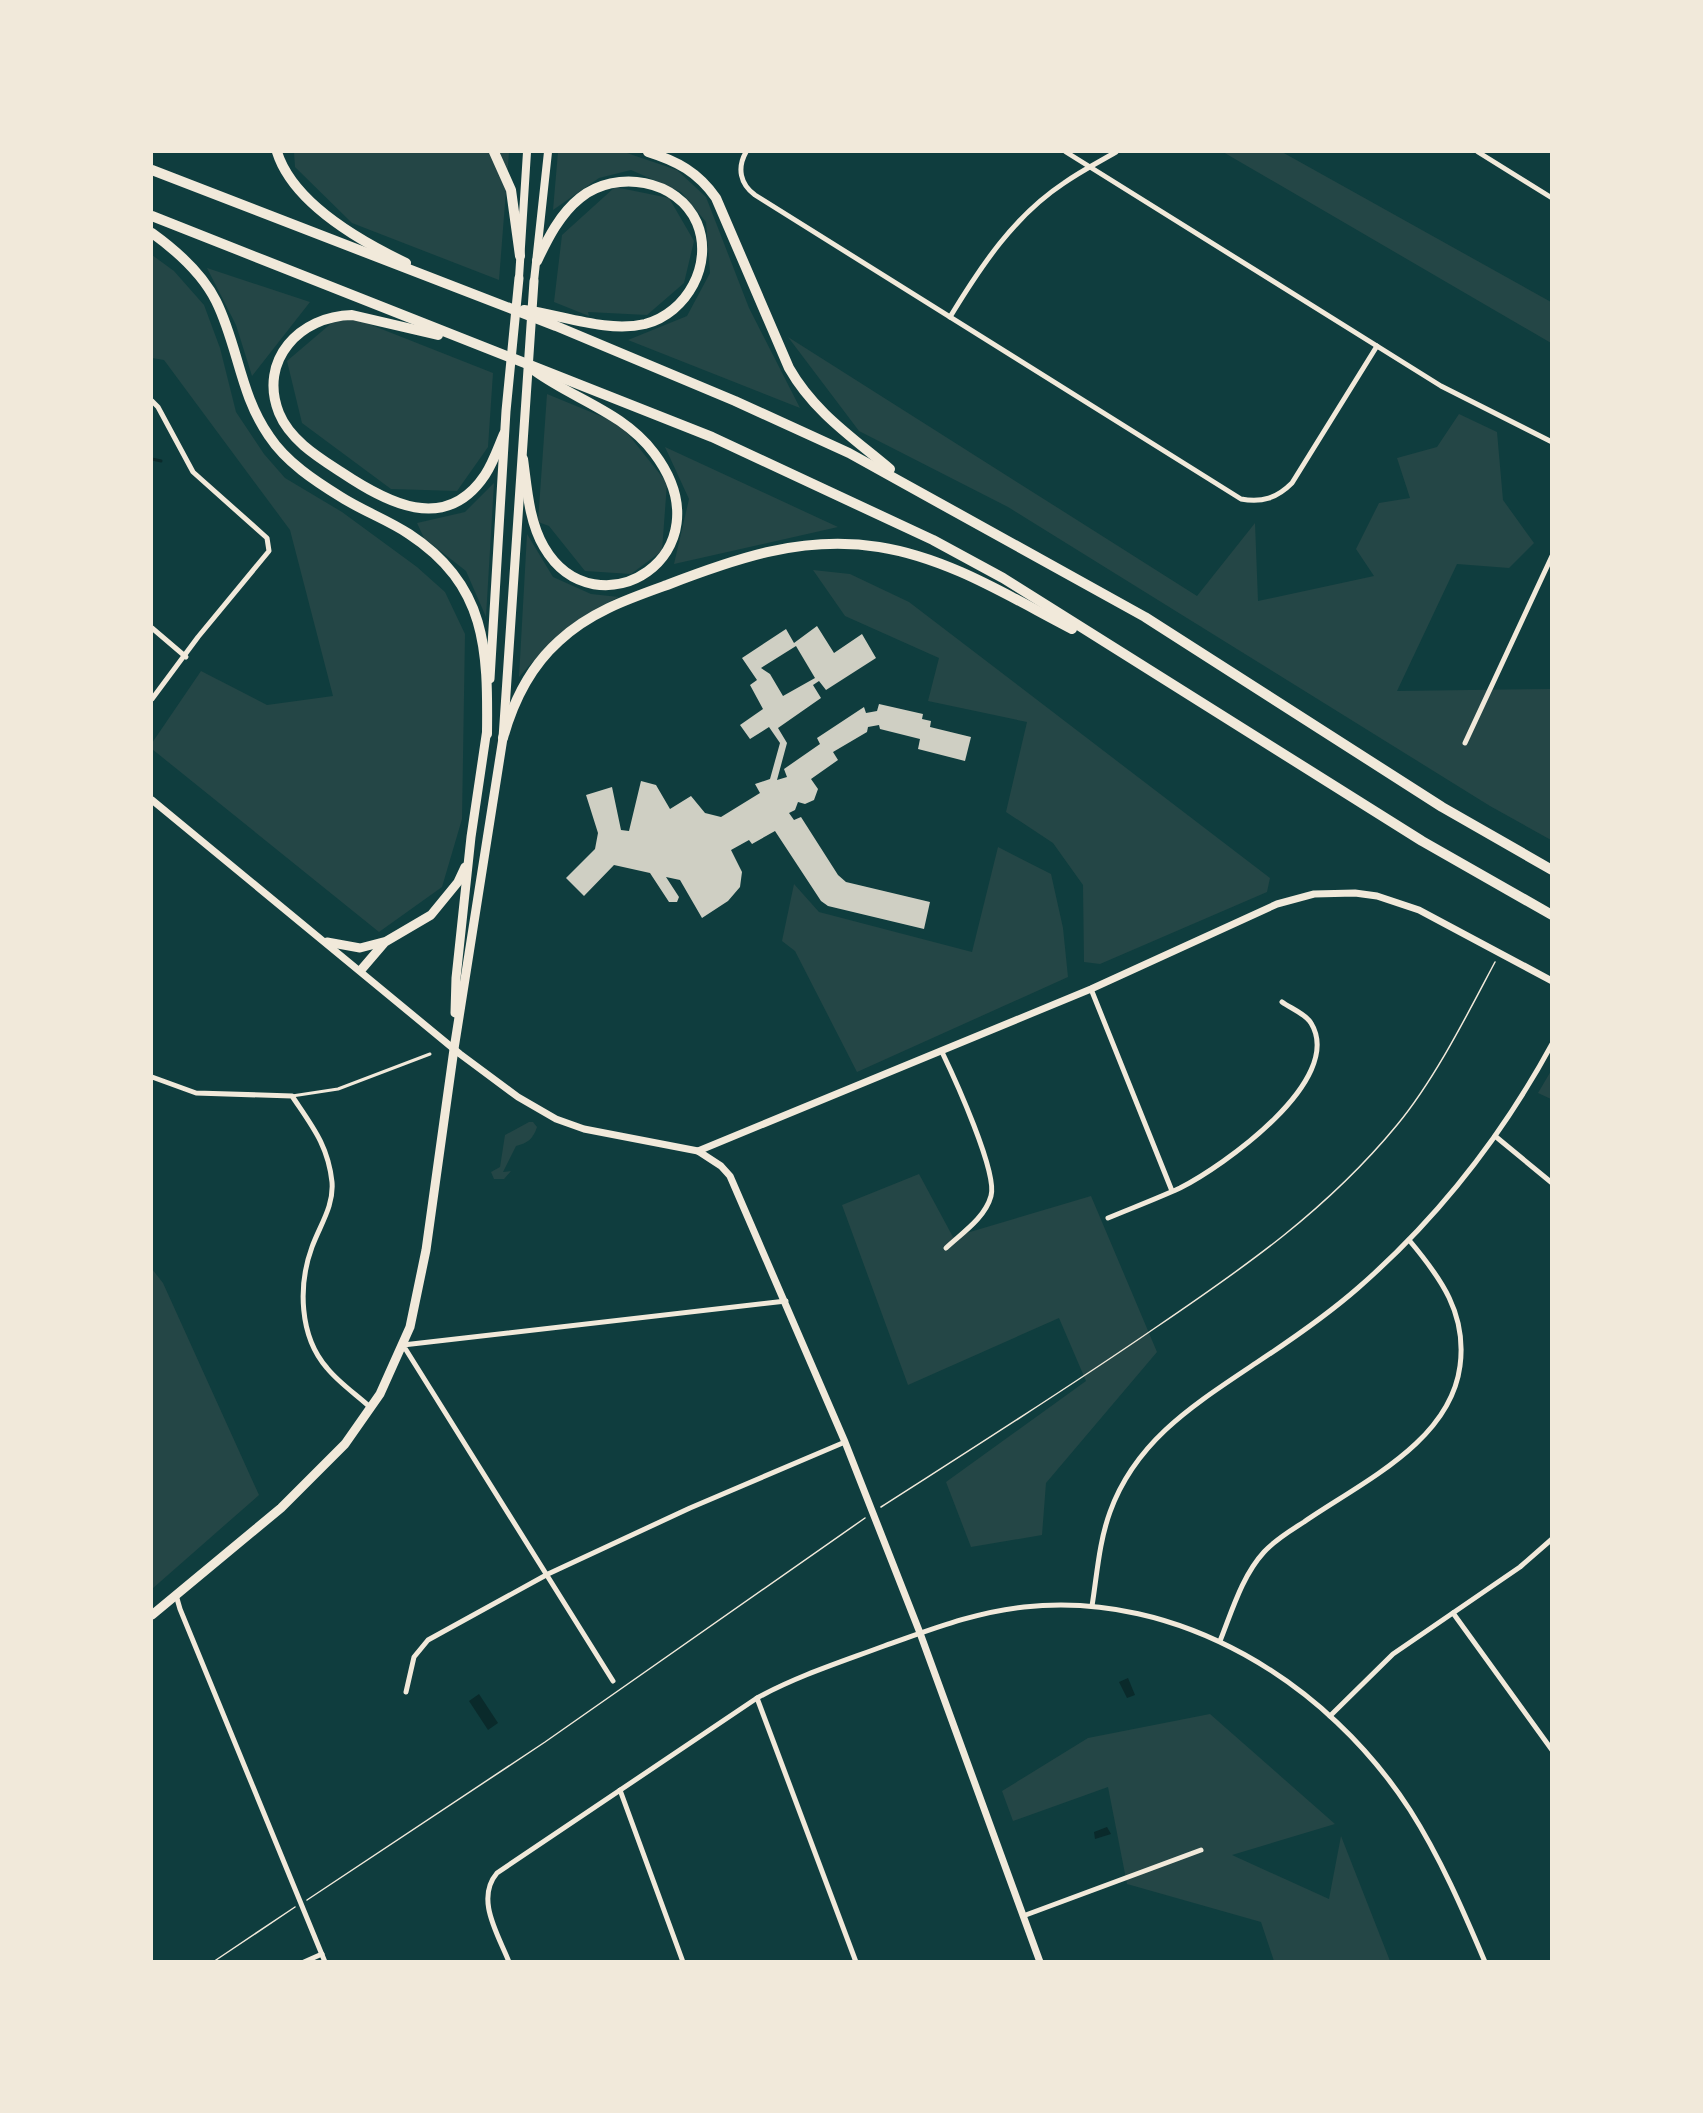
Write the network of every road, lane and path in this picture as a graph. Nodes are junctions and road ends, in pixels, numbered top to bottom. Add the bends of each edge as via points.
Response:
1 (277, 152) edge
2 (494, 152) edge
3 (527, 152) edge
4 (548, 152) edge
5 (648, 152) edge
6 (746, 152) edge
7 (1066, 152) edge
8 (1116, 152) edge
9 (1478, 152) edge
10 (1090, 167) junction
11 (152, 170) edge
12 (1551, 198) edge
13 (152, 216) edge
14 (152, 233) edge
15 (520, 256) junction
16 (537, 261) junction
17 (519, 278) joint
18 (534, 281) joint
19 (463, 291) junction
20 (501, 306) junction
21 (950, 317) junction
22 (478, 344) junction
23 (1377, 346) junction
24 (522, 362) junction
25 (152, 401) edge
26 (504, 434) junction
27 (1551, 442) edge
28 (523, 459) junction
29 (909, 484) junction
30 (1551, 556) edge
31 (152, 628) edge
32 (186, 657) junction
33 (1131, 659) junction
34 (152, 699) edge
35 (487, 734) junction
36 (502, 738) junction
37 (1465, 743) dead end
38 (152, 800) edge
39 (469, 860) junction
40 (1551, 870) edge
41 (1551, 915) edge
42 (327, 942) junction
43 (385, 942) junction
44 (1500, 954) junction
45 (361, 970) junction
46 (1551, 981) edge
47 (1091, 989) junction
48 (1282, 1002) dead end
49 (1551, 1044) edge
50 (454, 1048) junction
51 (942, 1052) junction
52 (430, 1054) dead end
53 (152, 1077) edge
54 (292, 1096) junction
55 (1495, 1136) junction
56 (698, 1151) junction
57 (1551, 1183) edge
58 (1172, 1191) junction
59 (1108, 1218) dead end
60 (1409, 1240) junction
61 (946, 1248) dead end
62 (786, 1301) junction
63 (403, 1345) junction
64 (371, 1408) junction
65 (845, 1442) junction
66 (873, 1513) junction
67 (1551, 1539) edge
68 (548, 1574) junction
69 (176, 1594) junction
70 (1092, 1606) junction
71 (1453, 1612) junction
72 (152, 1615) edge
73 (920, 1633) junction
74 (1220, 1641) junction
75 (613, 1681) dead end
76 (406, 1692) dead end
77 (757, 1698) junction
78 (1330, 1716) junction
79 (1551, 1750) edge
80 (620, 1790) junction
81 (1201, 1850) dead end
82 (301, 1904) junction
83 (1023, 1916) junction
84 (322, 1954) junction
85 (213, 1962) edge
86 (304, 1962) edge
87 (325, 1962) edge
88 (509, 1962) edge
89 (683, 1962) edge
90 (856, 1962) edge
91 (1041, 1962) edge
92 (1485, 1962) edge

1 - 19 highway via 296,186 348,231
2 - 15 highway via 511,190
3 - 15 main road
4 - 16 main road
5 - 29 highway via 684,166 716,198 801,390 836,427
6 - 21 street via 740,174 755,195
7 - 10 street
8 - 10 street
9 - 12 street
10 - 21 street via 1063,183 1023,217 985,261
10 - 23 street
11 - 19 highway
13 - 22 highway
14 - 35 highway via 186,261 216,299 247,395 280,451 327,488 424,545 459,583 474,610 486,649
15 - 17 main road
16 - 18 main road
16 - 20 highway via 558,223 579,199 618,182 650,184 671,194 692,214 701,238 702,254 695,282 679,305 656,320 616,326
17 - 26 highway
18 - 28 highway
19 - 20 highway
20 - 29 highway via 735,401
21 - 23 street via 1230,495 1252,501 1275,497 1292,483
22 - 24 highway
22 - 26 highway via 361,316 325,318 301,330 284,350 275,375 275,401 285,425 306,447 358,483 390,501 416,509 442,506 466,495 484,476
23 - 27 street via 1450,390
24 - 28 highway via 552,384 627,425 654,453 677,495 678,522 669,548 652,568 627,582 600,584 573,577 556,564 538,537
24 - 33 highway via 712,437 933,540 1003,578
25 - 32 street via 193,472 267,538 269,551
26 - 35 highway
28 - 36 highway
29 - 40 highway via 1145,617 1442,807
30 - 37 street
31 - 32 street
32 - 34 street
33 - 36 highway via 928,559 853,544 794,546 726,562 615,604 576,626 530,676
33 - 41 highway via 1422,841
35 - 39 highway
36 - 50 highway
38 - 42 street
39 - 43 highway via 458,882 431,915
39 - 50 highway via 456,978
42 - 43 highway via 360,948
42 - 45 street
43 - 45 highway
44 - 46 street
44 - 47 street via 1398,901 1333,892 1277,904
44 - 66 path via 1456,1037 1398,1124 1325,1203 1218,1285
45 - 50 street
47 - 51 street
47 - 58 street
48 - 58 street via 1310,1021 1315,1031 1317,1053 1310,1075 1255,1136 1208,1172
49 - 55 street
50 - 56 street via 518,1097 556,1119 609,1136
50 - 63 highway via 426,1250
51 - 56 street
51 - 61 street via 962,1095 993,1185 988,1204
52 - 54 lane via 338,1089
53 - 54 street via 196,1093
54 - 64 street via 325,1146 332,1184 328,1211 312,1248 301,1297 312,1342 326,1368
55 - 57 street
55 - 60 street via 1460,1184
56 - 62 street via 721,1166 737,1188
58 - 59 street
60 - 70 street via 1324,1316 1190,1407 1156,1437 1126,1476 1109,1514
60 - 74 street via 1445,1286 1458,1320 1460,1365 1447,1407 1414,1447 1287,1532 1264,1552 1245,1580
62 - 63 street
62 - 65 street
63 - 64 highway
63 - 68 street
64 - 69 highway via 325,1467
65 - 66 street
65 - 68 street
66 - 73 street
66 - 82 path via 545,1742
67 - 71 street via 1520,1567
68 - 75 street
68 - 76 street via 428,1640 414,1657
69 - 72 highway
69 - 82 street
70 - 73 street via 994,1611
70 - 74 street via 1151,1616
71 - 78 street via 1394,1654
71 - 79 street
73 - 77 street via 801,1676
73 - 83 street
74 - 78 street via 1285,1680
77 - 80 street
77 - 90 street
78 - 92 street via 1370,1757 1410,1809
80 - 88 street via 491,1880 487,1905
80 - 89 street
81 - 83 street
82 - 84 street
82 - 85 path
83 - 91 street
84 - 86 street
84 - 87 street

